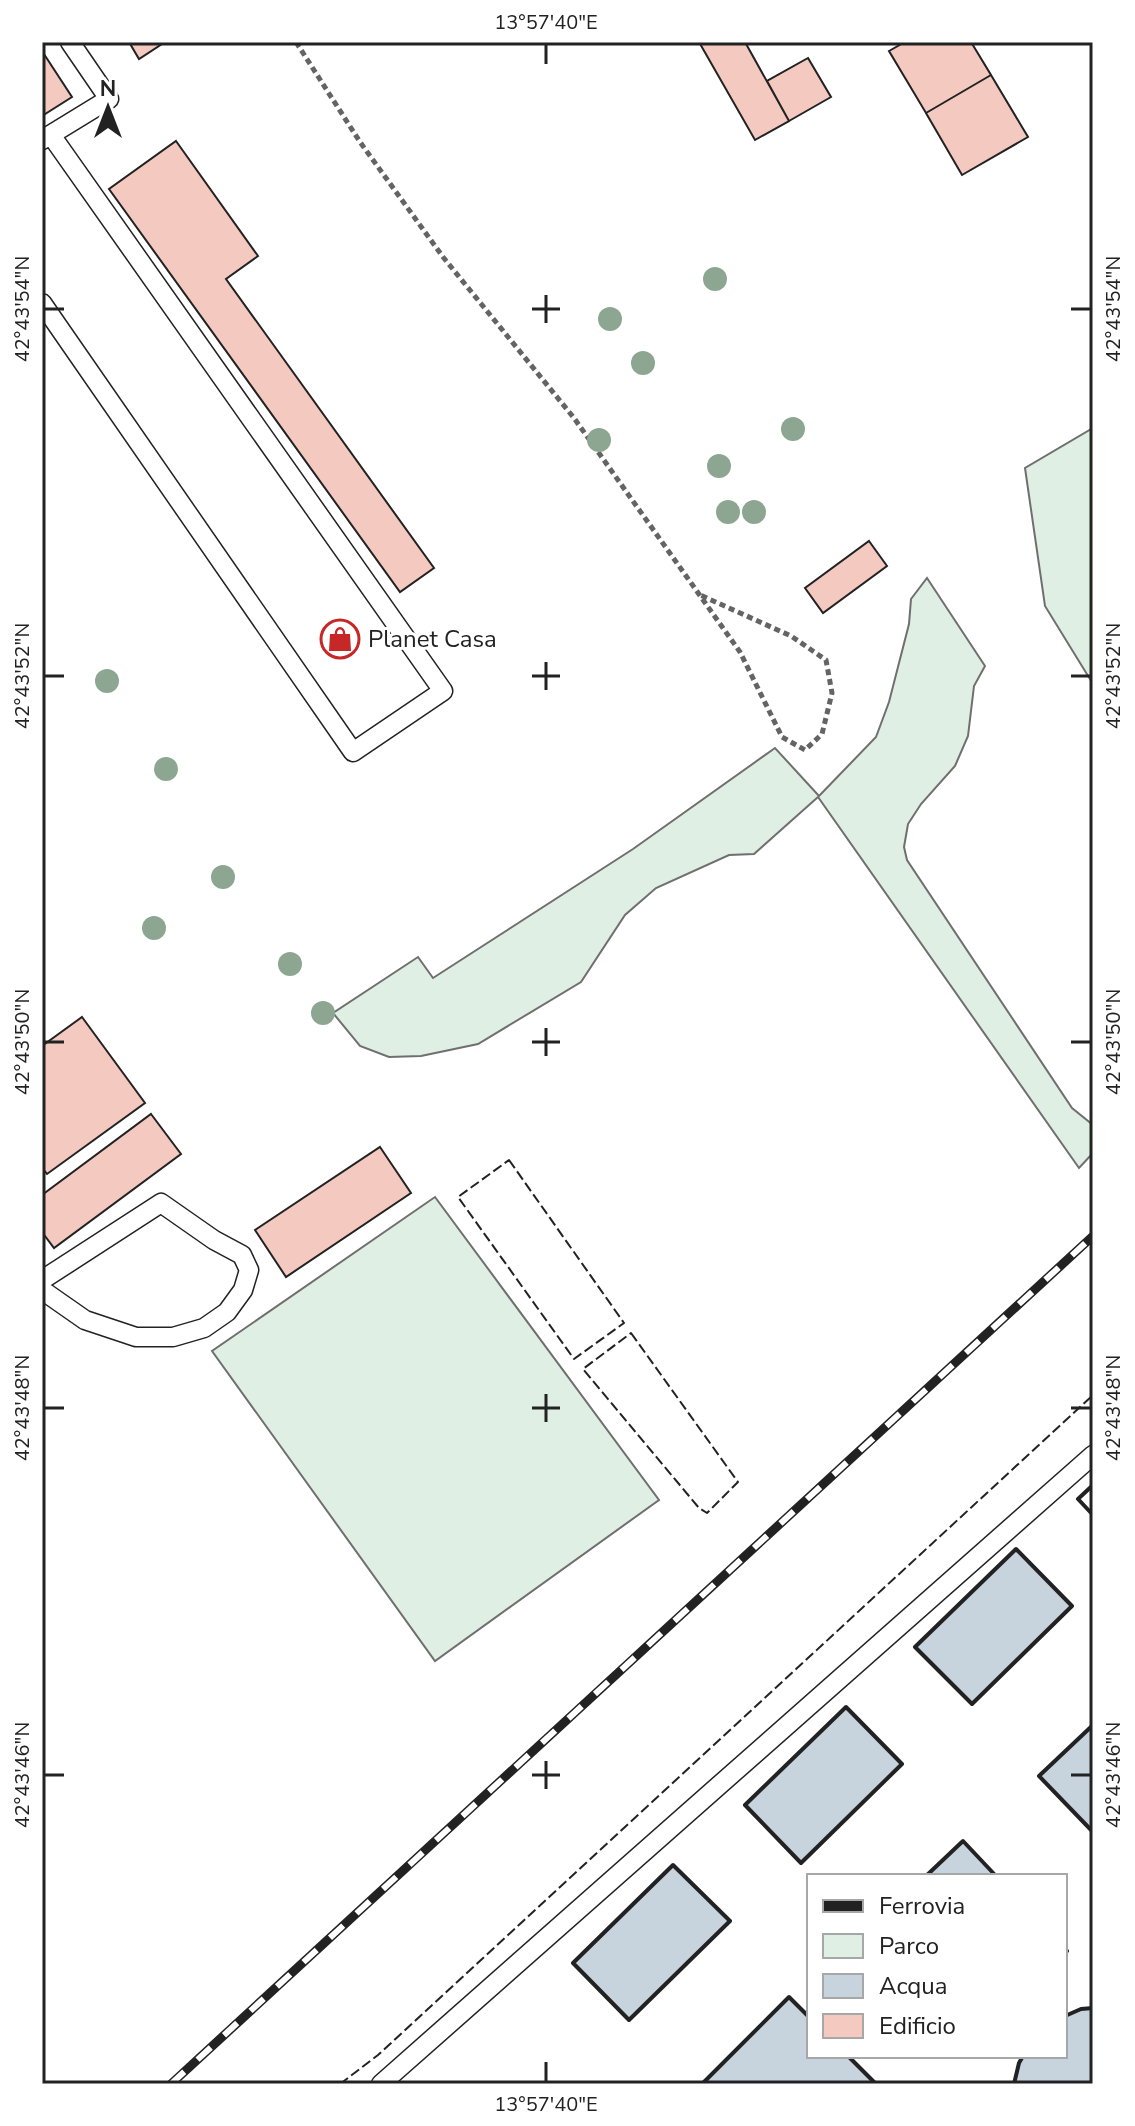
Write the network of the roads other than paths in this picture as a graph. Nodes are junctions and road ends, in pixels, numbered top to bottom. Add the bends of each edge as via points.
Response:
1 (70, 42) edge
2 (46, 138) edge
3 (42, 303) edge
4 (42, 1280) edge
5 (42, 1290) edge
6 (1093, 1455) edge
7 (381, 2084) edge

1 - 2 lane via 109,99
2 - 3 lane via 443,691 353,752
4 - 5 lane via 161,1203 242,1255 249,1270 227,1312 204,1328 173,1337 136,1337 85,1320
6 - 7 lane

